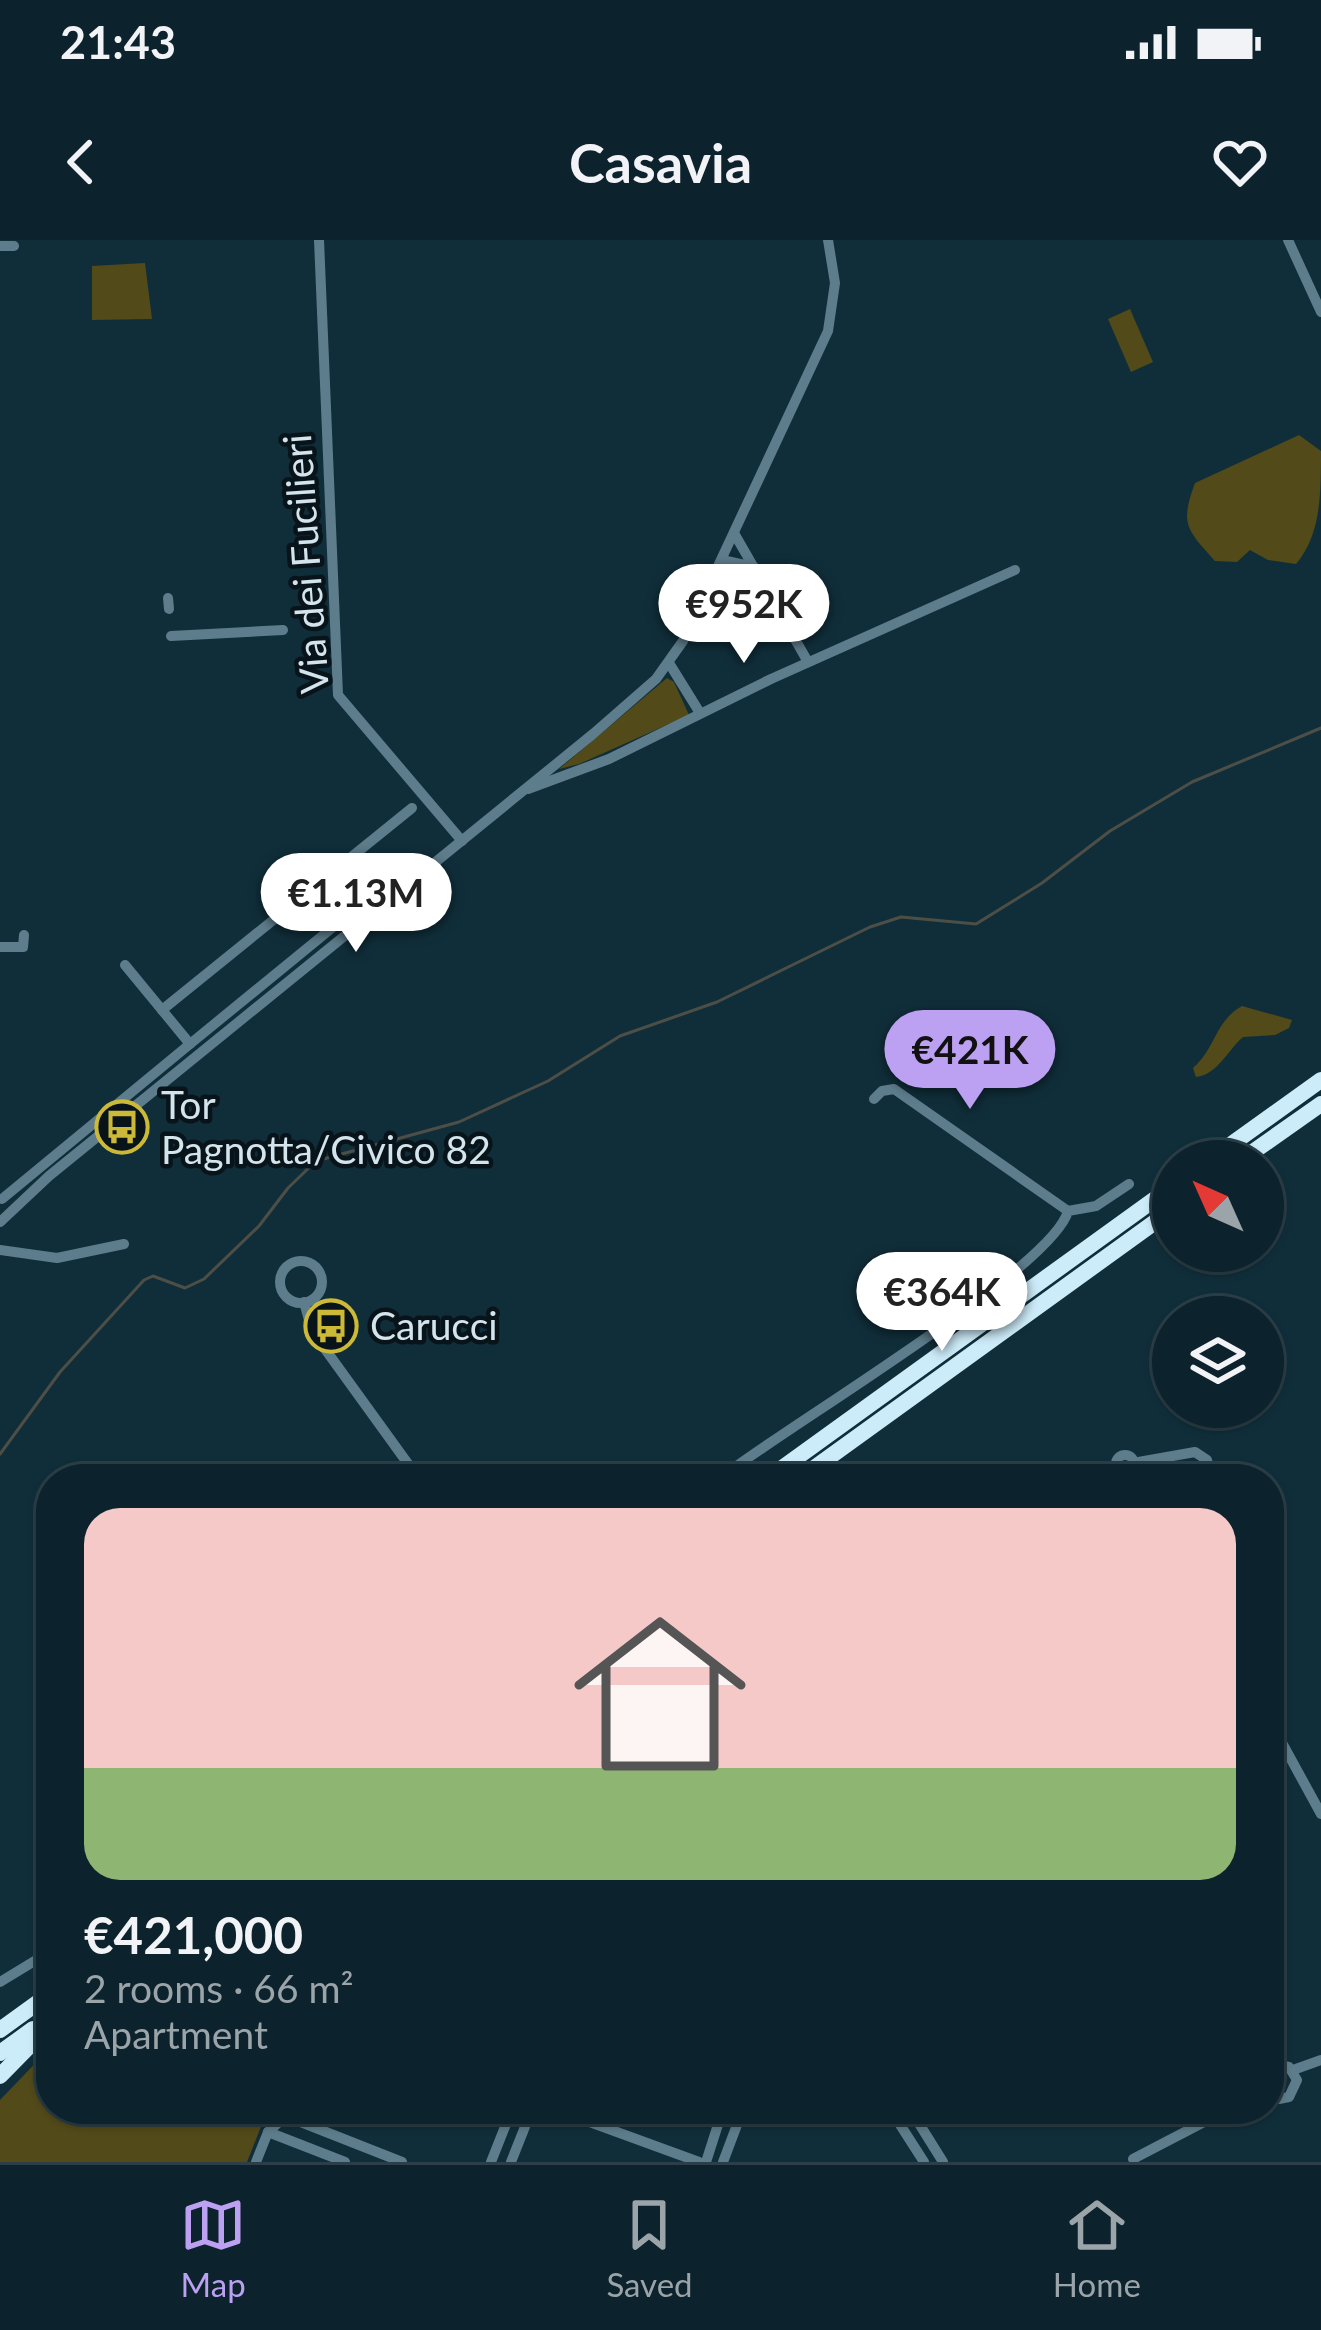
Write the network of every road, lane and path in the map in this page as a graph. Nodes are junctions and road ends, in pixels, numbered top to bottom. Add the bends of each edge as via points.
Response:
1 (319, 240) edge
2 (828, 240) edge
3 (1288, 240) edge
4 (1321, 312) edge
5 (734, 533) junction
6 (722, 560) junction
7 (754, 567) junction
8 (1015, 571) dead end
9 (283, 630) dead end
10 (171, 636) dead end
11 (808, 662) junction
12 (669, 664) junction
13 (700, 713) junction
14 (519, 793) junction
15 (412, 808) dead end
16 (462, 841) junction
17 (329, 859) dead end
18 (382, 887) dead end
19 (303, 896) junction
20 (24, 934) dead end
21 (0, 947) edge
22 (125, 965) dead end
23 (162, 1010) junction
24 (190, 1044) junction
25 (1321, 1080) edge
26 (874, 1099) dead end
27 (1321, 1104) edge
28 (1237, 1140) edge
29 (1270, 1140) edge
30 (1129, 1184) dead end
31 (2, 1199) edge
32 (1152, 1201) edge
33 (1068, 1211) junction
34 (4, 1219) edge
35 (1152, 1224) edge
36 (0, 1231) edge
37 (124, 1244) dead end
38 (0, 1250) edge
39 (304, 1302) dead end
40 (408, 1464) edge
41 (741, 1464) edge
42 (788, 1464) edge
43 (820, 1464) edge
44 (1132, 1464) edge
45 (1208, 1464) edge
46 (1284, 1746) edge
47 (1321, 1814) edge
48 (36, 1960) edge
49 (0, 1982) edge
50 (36, 1998) edge
51 (36, 2002) edge
52 (0, 2017) edge
53 (0, 2030) edge
54 (36, 2030) edge
55 (36, 2036) edge
56 (0, 2053) edge
57 (1321, 2060) edge
58 (1284, 2067) edge
59 (1293, 2070) junction
60 (0, 2076) edge
61 (1284, 2097) edge
62 (277, 2124) edge
63 (318, 2124) edge
64 (506, 2124) edge
65 (526, 2124) edge
66 (596, 2124) edge
67 (717, 2124) edge
68 (737, 2124) edge
69 (900, 2124) edge
70 (920, 2124) edge
71 (1200, 2124) edge
72 (268, 2132) junction
73 (368, 2156) edge
74 (1133, 2159) edge
75 (256, 2162) edge
76 (345, 2162) edge
77 (402, 2162) edge
78 (491, 2162) edge
79 (511, 2162) edge
80 (703, 2162) edge
81 (723, 2162) edge
82 (924, 2162) edge
83 (944, 2162) edge

1 - 16 street, Via dei Fucilieri via 338,695
2 - 5 street via 830,323
3 - 4 street
5 - 6 street
5 - 7 street
6 - 7 street
6 - 12 street
7 - 11 street
8 - 11 street
9 - 10 street
11 - 13 street
12 - 13 street
12 - 14 street
13 - 14 street
14 - 16 street
15 - 19 street
16 - 34 street
17 - 19 street via 295,886
18 - 24 street
19 - 23 street
20 - 21 street via 23,947
22 - 23 street
23 - 24 street
24 - 31 street
25 - 28 highway
26 - 33 street via 894,1089
27 - 29 highway
30 - 33 street via 1096,1206
32 - 42 highway
33 - 41 street via 1056,1235 948,1322
34 - 36 street
35 - 43 highway
37 - 38 street via 57,1258
39 - 40 street via 312,1331
44 - 45 street via 1196,1452
46 - 47 street
48 - 49 street
50 - 52 highway
51 - 53 highway
54 - 56 highway
55 - 60 highway
57 - 59 street
58 - 59 street
59 - 61 street via 1298,2080
62 - 72 street
63 - 73 street
64 - 78 street
65 - 79 street
66 - 80 street
67 - 80 street
68 - 81 street
69 - 82 street
70 - 83 street
71 - 74 street
72 - 75 street
72 - 76 street
73 - 77 street

